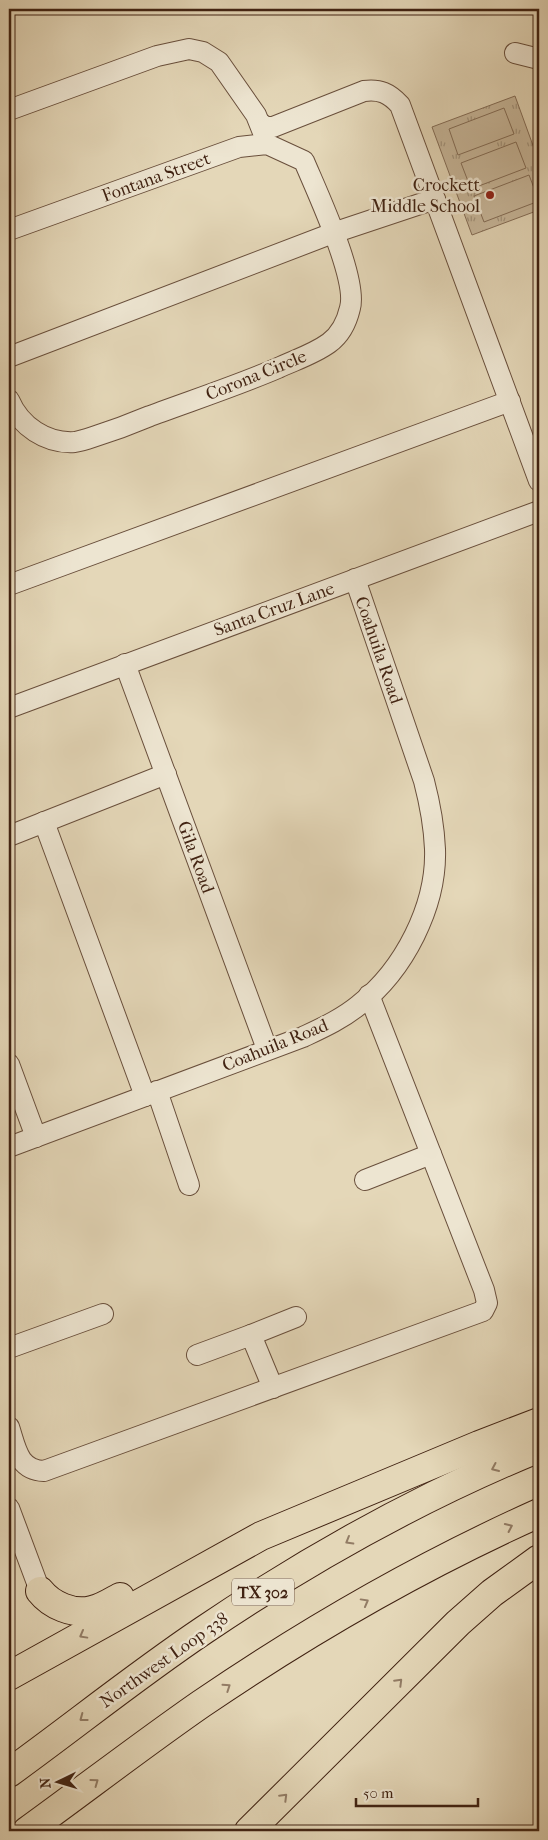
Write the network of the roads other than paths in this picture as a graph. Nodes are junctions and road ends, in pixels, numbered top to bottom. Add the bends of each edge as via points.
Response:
1 (515, 52) dead end
2 (539, 59) edge
3 (9, 110) edge
4 (260, 123) junction
5 (267, 144) junction
6 (435, 199) junction
7 (9, 230) edge
8 (333, 234) junction
9 (9, 357) edge
10 (9, 400) edge
11 (510, 401) junction
12 (539, 481) edge
13 (539, 511) edge
14 (355, 579) junction
15 (9, 585) edge
16 (125, 664) junction
17 (9, 708) edge
18 (166, 774) junction
19 (44, 822) junction
20 (9, 836) edge
21 (370, 995) junction
22 (268, 1049) junction
23 (9, 1064) edge
24 (151, 1094) junction
25 (36, 1137) junction
26 (9, 1147) edge
27 (431, 1154) junction
28 (365, 1180) dead end
29 (189, 1185) dead end
30 (103, 1314) dead end
31 (296, 1317) dead end
32 (252, 1335) junction
33 (9, 1348) edge
34 (198, 1355) dead end
35 (273, 1388) junction
36 (539, 1422) edge
37 (9, 1427) edge
38 (539, 1448) edge
39 (412, 1473) junction
40 (9, 1508) edge
41 (539, 1513) edge
42 (539, 1560) edge
43 (40, 1591) joint
44 (9, 1676) edge
45 (9, 1773) edge
46 (27, 1831) edge
47 (249, 1831) edge

1 - 2 street
3 - 4 street via 157,56 189,49 203,52 219,62
4 - 5 street
4 - 6 street via 273,127 364,91 385,92 400,104
5 - 7 street, Fontana Street via 239,147
5 - 8 street, Corona Circle via 304,161
6 - 8 street
6 - 11 street
8 - 9 street
8 - 10 street, Corona Circle via 346,269 351,306 338,334 309,354 77,442 47,438 34,431 21,420
11 - 12 street
11 - 15 street
13 - 14 street, Santa Cruz Lane
14 - 16 street, Santa Cruz Lane
14 - 21 street, Coahuila Road via 424,781 435,851 431,886 422,920 406,951
16 - 17 street, Santa Cruz Lane
16 - 18 street, Gila Road
18 - 19 street
18 - 22 street, Gila Road
19 - 20 street
19 - 24 street
21 - 22 street, Coahuila Road via 330,1024
21 - 27 street
22 - 24 street, Coahuila Road
23 - 25 street
24 - 25 street, Coahuila Road
24 - 29 street
25 - 26 street, Coahuila Road
27 - 28 street
27 - 35 street via 484,1290 487,1303 483,1312
30 - 33 street
31 - 32 street
32 - 34 street
32 - 35 street
35 - 37 street via 44,1471 33,1471 24,1464
36 - 39 highway
38 -> 45 highway, Northwest Loop 338 / TX 302 via 417,1505 308,1564 197,1635
39 - 43 highway via 359,1484 218,1544 92,1610 83,1612 64,1608 52,1603
39 -> 44 highway via 262,1536
40 - 43 street
46 -> 41 highway via 200,1705 305,1637 414,1575
47 -> 42 highway via 458,1623 492,1593

